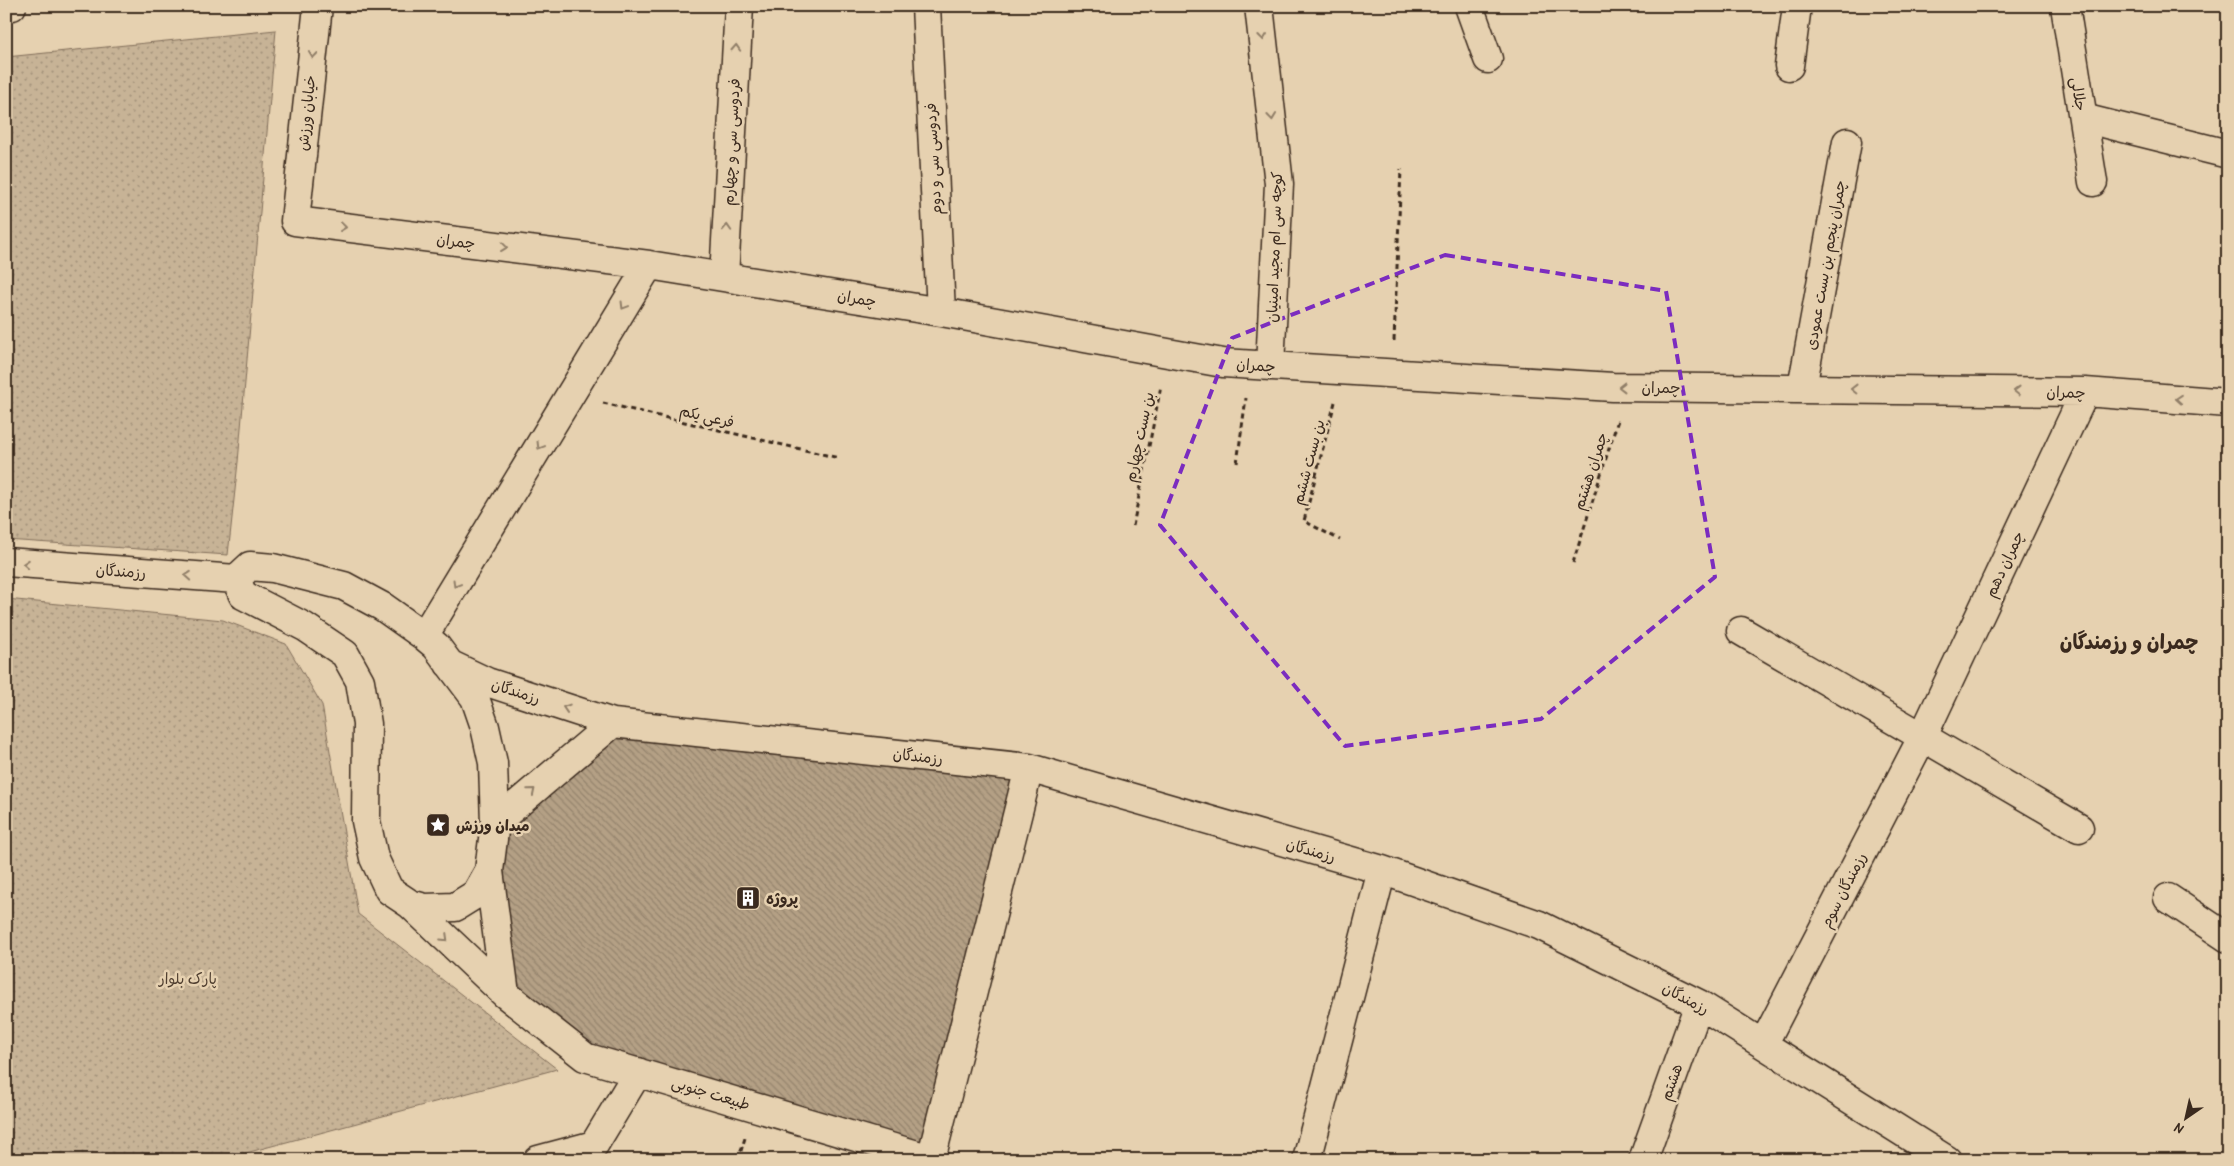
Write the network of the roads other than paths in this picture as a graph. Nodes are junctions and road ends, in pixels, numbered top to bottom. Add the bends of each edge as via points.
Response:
1 (12, 6) edge
2 (318, 6) edge
3 (739, 6) edge
4 (926, 6) edge
5 (1259, 6) edge
6 (1468, 6) edge
7 (1797, 6) edge
8 (2066, 6) edge
9 (6, 7) edge
10 (1488, 59) dead end
11 (1789, 66) dead end
12 (2083, 118) junction
13 (1847, 142) dead end
14 (2228, 154) edge
15 (2093, 182) dead end
16 (295, 221) joint
17 (649, 265) junction
18 (724, 277) junction
19 (941, 312) junction
20 (1260, 365) junction
21 (1802, 388) junction
22 (2086, 392) junction
23 (2228, 403) edge
24 (6, 562) edge
25 (236, 579) junction
26 (1741, 631) dead end
27 (424, 636) junction
28 (450, 664) junction
29 (613, 723) junction
30 (1922, 736) junction
31 (1029, 768) junction
32 (495, 823) junction
33 (2078, 828) dead end
34 (489, 870) junction
35 (1382, 870) junction
36 (2168, 898) dead end
37 (410, 904) junction
38 (2228, 938) edge
39 (504, 994) junction
40 (1699, 1004) junction
41 (1764, 1044) junction
42 (638, 1072) junction
43 (932, 1159) edge
44 (538, 1160) edge
45 (1307, 1160) edge
46 (1642, 1160) edge
47 (1947, 1160) edge

1 - 9 street
2 -> 16 street, خیابان ورزش
18 -> 3 street, فردوسی سی و چهارم
4 - 19 street, فردوسی سی و دوم
5 -> 20 street, کوچه سی ام مجید امینیان via 1279,184
6 - 10 street
7 - 11 street
8 - 12 street, جلالی
12 - 14 street
12 - 15 street, جلالی
13 - 21 street, چمران پنجم بن بست عمودی
16 -> 17 street, چمران
17 - 18 street, چمران
17 -> 27 street
18 - 19 street, چمران
19 - 20 street, چمران via 1223,363
21 -> 20 street, چمران via 1629,387
22 -> 21 street, چمران
23 -> 22 street, چمران
22 - 30 street, چمران دهم
25 -> 24 street, رزمندگان
25 - 27 street via 250,566 273,568 344,586 383,607
25 - 37 street via 242,595 305,626 346,654 360,681 367,724 366,820 374,858 389,890
26 - 30 street
27 - 28 street
29 -> 28 street, رزمندگان via 486,682
28 - 32 street via 475,698 485,727 493,763
29 - 31 street, رزمندگان
32 -> 29 street
30 - 33 street
30 - 41 street, رزمندگان سوم
31 - 35 street, رزمندگان
31 - 43 street
32 - 34 street
34 - 37 street via 476,894 455,907 424,908
34 - 39 street
35 - 40 street, رزمندگان via 1539,925
35 - 45 street
36 - 38 street
37 -> 39 street, طبیعت جنوبی
39 - 42 street, طبیعت جنوبی via 586,1057
40 - 41 street, رزمندگان
40 - 46 street, هشتم
41 - 47 street, رزمندگان
42 - 43 street, طبیعت جنوبی
42 - 44 street via 594,1145

